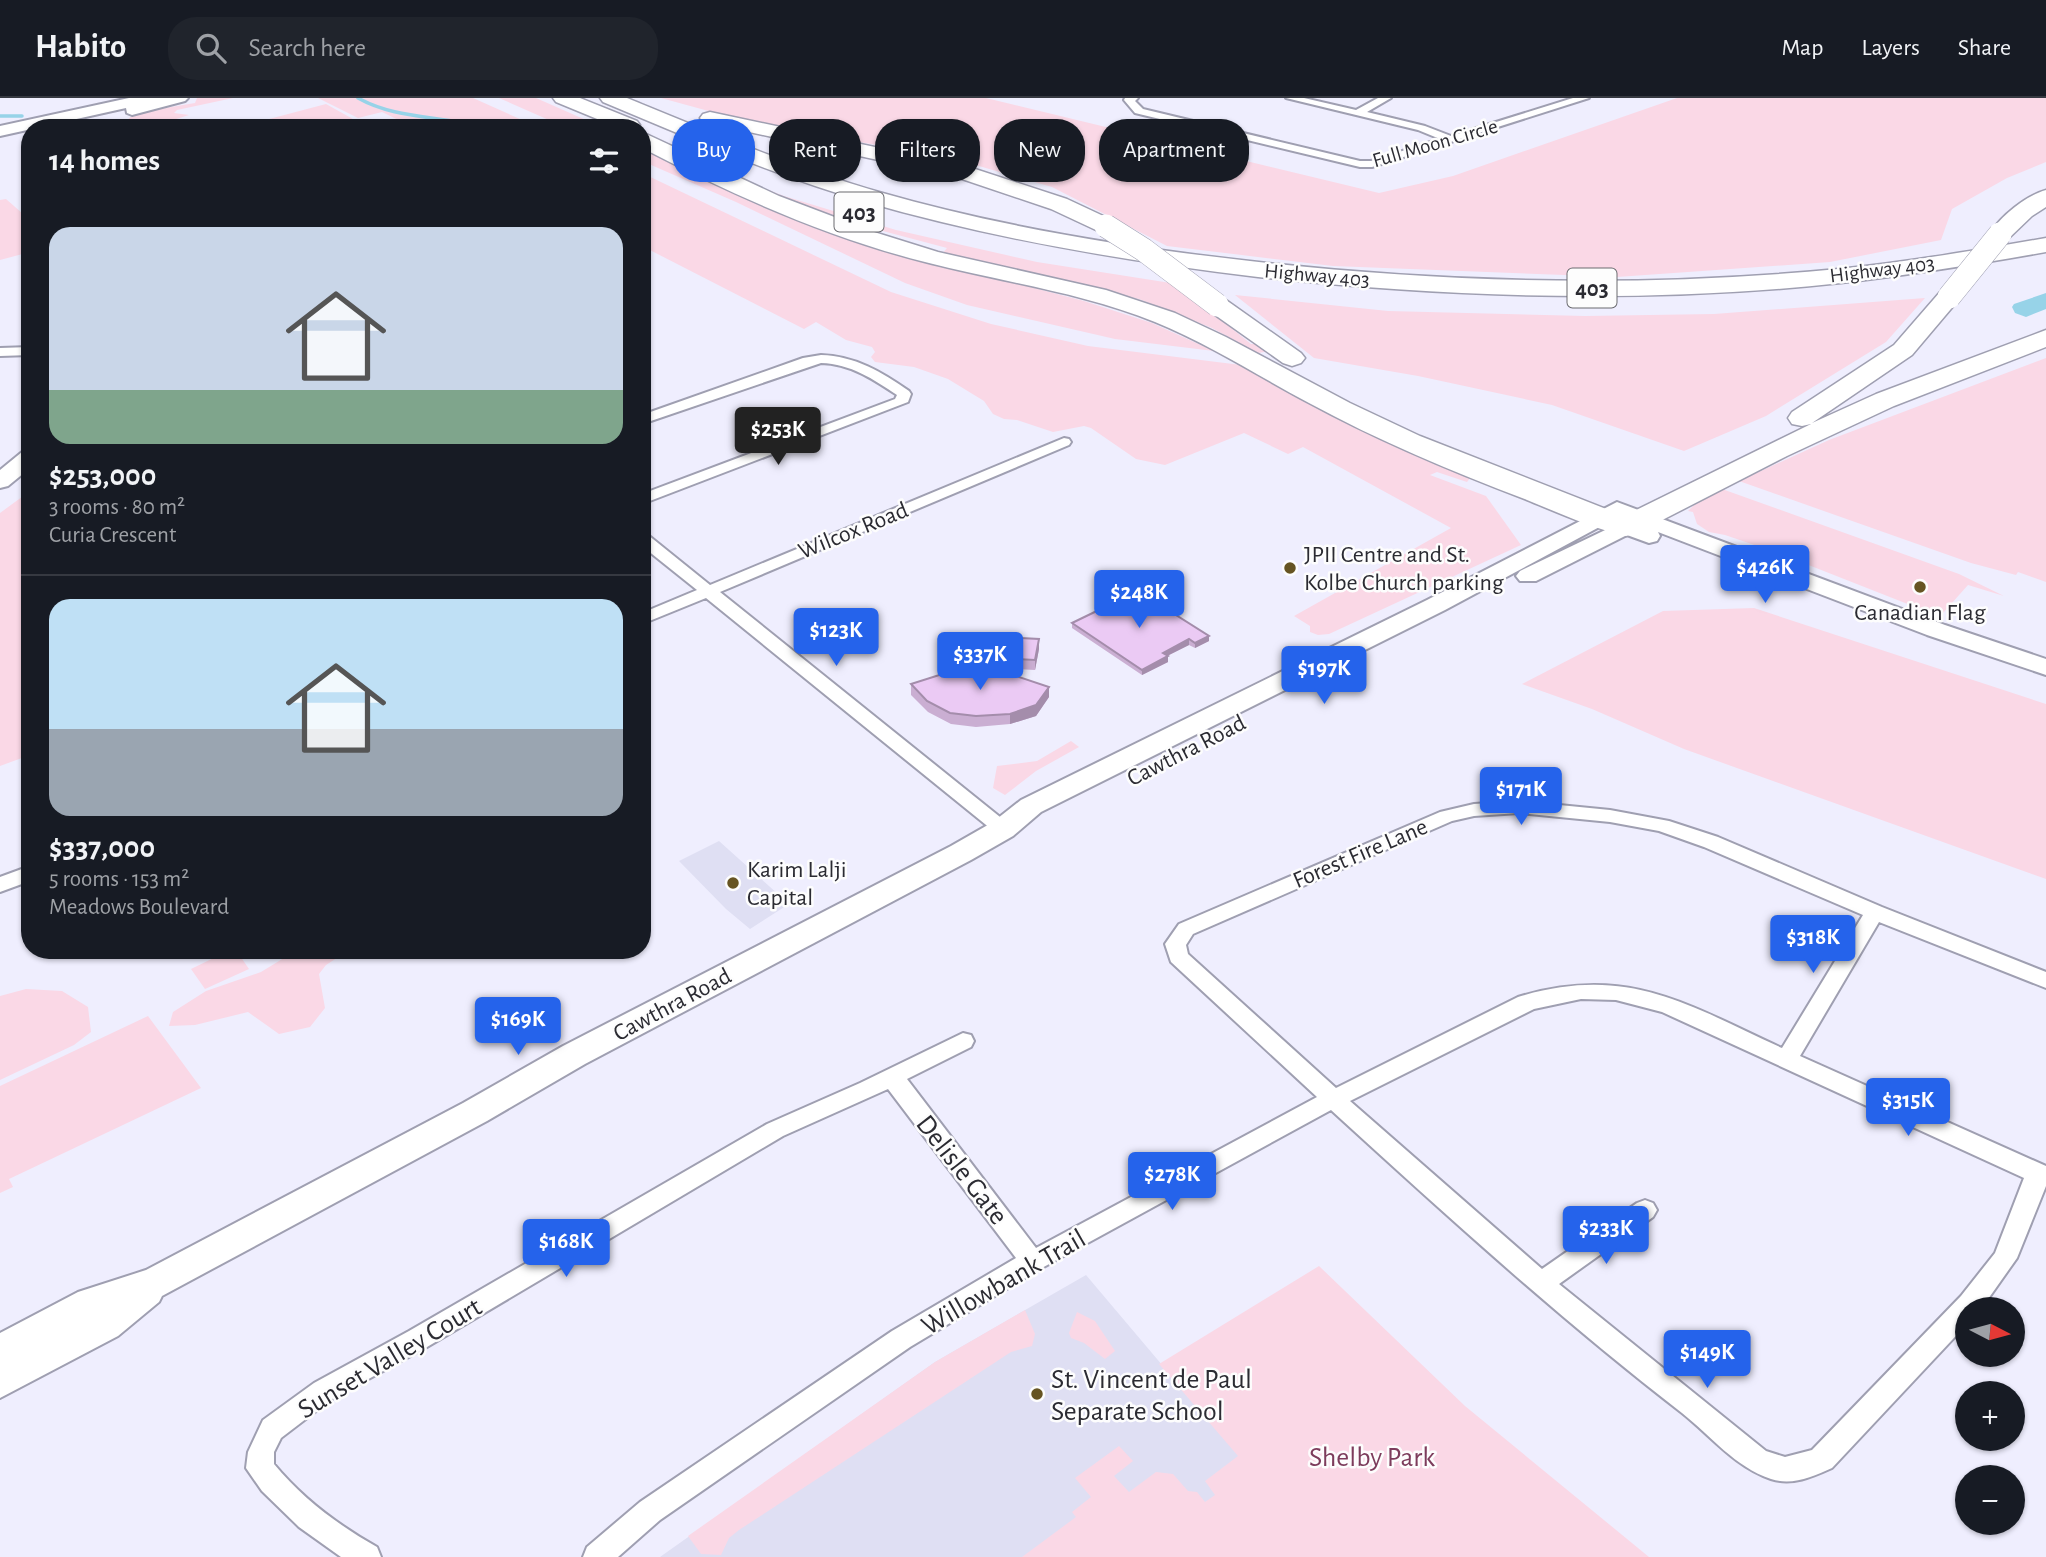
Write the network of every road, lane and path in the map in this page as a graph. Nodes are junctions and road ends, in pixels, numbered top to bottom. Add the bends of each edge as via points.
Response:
1 (150, 98) edge
2 (180, 98) edge
3 (563, 98) edge
4 (610, 98) edge
5 (642, 98) edge
6 (1133, 98) edge
7 (1291, 98) edge
8 (1386, 98) edge
9 (1584, 98) edge
10 (62, 101) edge
11 (1358, 113) junction
12 (89, 119) edge
13 (93, 119) edge
14 (94, 119) edge
15 (611, 119) edge
16 (21, 128) edge
17 (0, 131) edge
18 (21, 136) edge
19 (651, 136) edge
20 (651, 138) edge
21 (0, 140) edge
22 (1452, 140) junction
23 (2046, 197) edge
24 (2046, 245) edge
25 (2046, 265) edge
26 (2046, 338) edge
27 (21, 351) edge
28 (0, 352) edge
29 (651, 417) edge
30 (1064, 442) dead end
31 (21, 464) edge
32 (1705, 476) junction
33 (0, 481) edge
34 (21, 485) edge
35 (651, 496) edge
36 (0, 500) edge
37 (1621, 518) junction
38 (651, 545) edge
39 (707, 590) junction
40 (651, 615) edge
41 (2046, 667) edge
42 (2046, 682) edge
43 (1003, 829) junction
44 (21, 877) edge
45 (0, 885) edge
46 (1875, 912) junction
47 (2046, 980) edge
48 (963, 1041) dead end
49 (1787, 1059) junction
50 (892, 1077) junction
51 (1334, 1098) junction
52 (2042, 1175) edge
53 (1645, 1210) dead end
54 (1031, 1262) junction
55 (157, 1282) junction
56 (1540, 1284) junction
57 (0, 1351) edge
58 (0, 1381) edge
59 (367, 1557) edge
60 (597, 1557) edge

1 - 13 main road
2 - 14 main road
3 - 15 highway, Highway 403 / 403
4 - 24 highway, Highway 403 / 403 via 785,168 913,208 1112,250 1292,274 1496,287 1677,286 1849,274
5 - 37 highway, bridge via 750,128 973,175 1045,198 1106,226 1144,250 1292,358 1360,399
6 - 22 street, Full Moon Circle via 1131,105 1139,111 1360,163
7 - 11 street
8 - 11 street
9 - 22 street, Full Moon Circle
10 - 12 main road
11 - 22 street
16 - 17 main road
18 - 21 main road
19 - 25 highway, Highway 403 / 403 via 813,198 934,232 1097,265 1287,291 1501,304 1699,303 1837,293
20 - 37 highway via 751,192 855,235 1169,319 1392,435
23 - 32 highway, bridge via 2000,234 1903,350 1835,398
26 - 32 highway
27 - 28 street
29 - 35 street via 827,358 854,364 904,394 901,402
30 - 39 street, Wilcox Road
31 - 33 main road
32 - 37 highway
34 - 36 main road
37 - 41 main road
37 - 42 main road via 1868,621
37 - 43 main road, Cawthra Road via 1045,821
38 - 39 street
39 - 40 street, Wilcox Road
39 - 43 street
43 - 55 main road, Cawthra Road
44 - 45 street
46 - 47 street, Forest Fire Lane
46 - 49 street
46 - 51 street, Forest Fire Lane via 1662,825 1519,807 1447,816 1186,929 1175,944 1178,957 1192,971
48 - 50 street, Sunset Valley Court
49 - 51 street, Willowbank Trail via 1670,1006 1628,994 1578,990 1525,1003
49 - 52 street
50 - 54 street, Delisle Gate
50 - 59 street, Sunset Valley Court via 775,1130 323,1391 272,1429 261,1452 260,1468 322,1531
51 - 54 street, Willowbank Trail
51 - 56 street
52 - 56 street via 2005,1258 1970,1304 1822,1459 1801,1469 1779,1470 1760,1462
53 - 56 street
54 - 60 street, Willowbank Trail via 901,1339 650,1511
55 - 57 main road, Cawthra Road via 91,1303
55 - 58 main road, Cawthra Road via 105,1325

